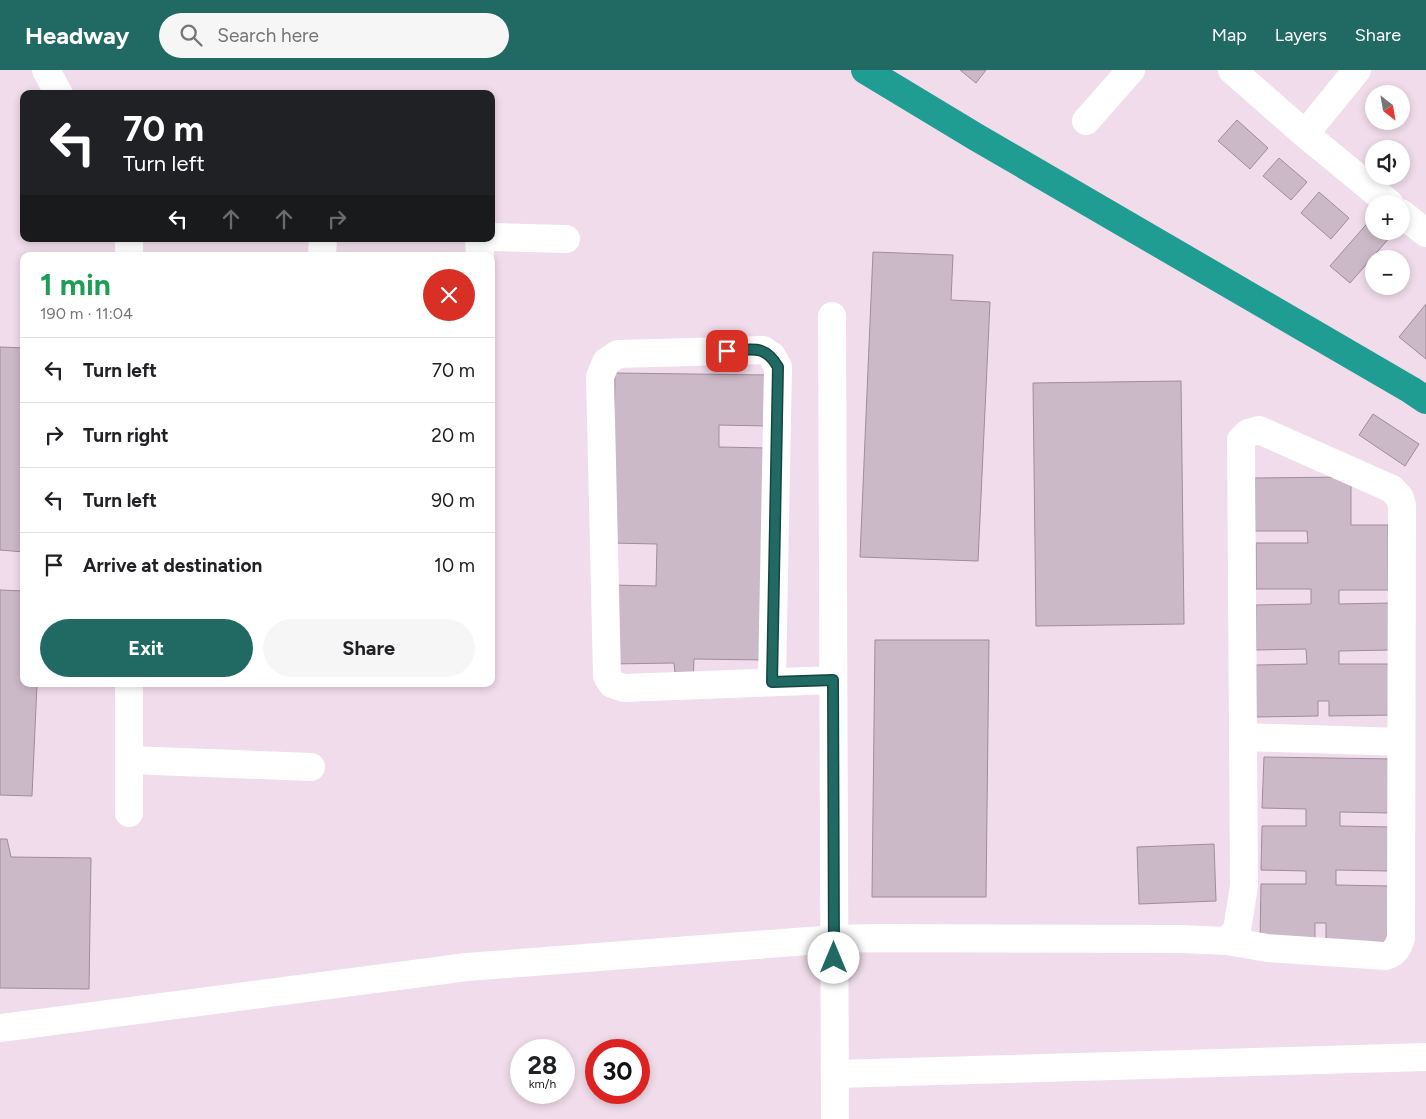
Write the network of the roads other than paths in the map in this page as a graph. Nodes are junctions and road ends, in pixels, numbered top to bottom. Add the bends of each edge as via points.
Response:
1 (46, 70) edge
2 (1131, 70) edge
3 (1232, 70) edge
4 (1357, 70) edge
5 (57, 90) edge
6 (1086, 121) dead end
7 (1305, 134) junction
8 (1379, 195) edge
9 (1410, 220) edge
10 (1426, 233) edge
11 (495, 236) edge
12 (566, 239) dead end
13 (832, 316) dead end
14 (833, 680) junction
15 (772, 682) junction
16 (130, 687) edge
17 (1243, 737) junction
18 (1401, 742) junction
19 (130, 760) junction
20 (311, 767) dead end
21 (130, 813) dead end
22 (834, 939) junction
23 (1227, 941) junction
24 (0, 1028) edge
25 (1426, 1057) edge
26 (835, 1074) junction
27 (835, 1119) edge

1 - 5 street
2 - 6 street
3 - 7 street
4 - 7 street
7 - 8 street
9 - 10 street
11 - 12 street
13 - 14 street
14 - 15 street
14 - 22 street
15 - 15 street via 624,688 612,684 606,676 600,377 606,362 618,354 763,350 772,356 778,367
16 - 19 street
17 - 18 street
17 - 18 street via 1241,440 1248,433 1259,430 1392,489 1400,498
17 - 23 street via 1244,886 1237,930
18 - 23 street via 1399,947 1386,956 1267,948
19 - 20 street
19 - 21 street
22 - 23 street
22 - 24 street via 467,967
22 - 26 street
25 - 26 street
26 - 27 street

